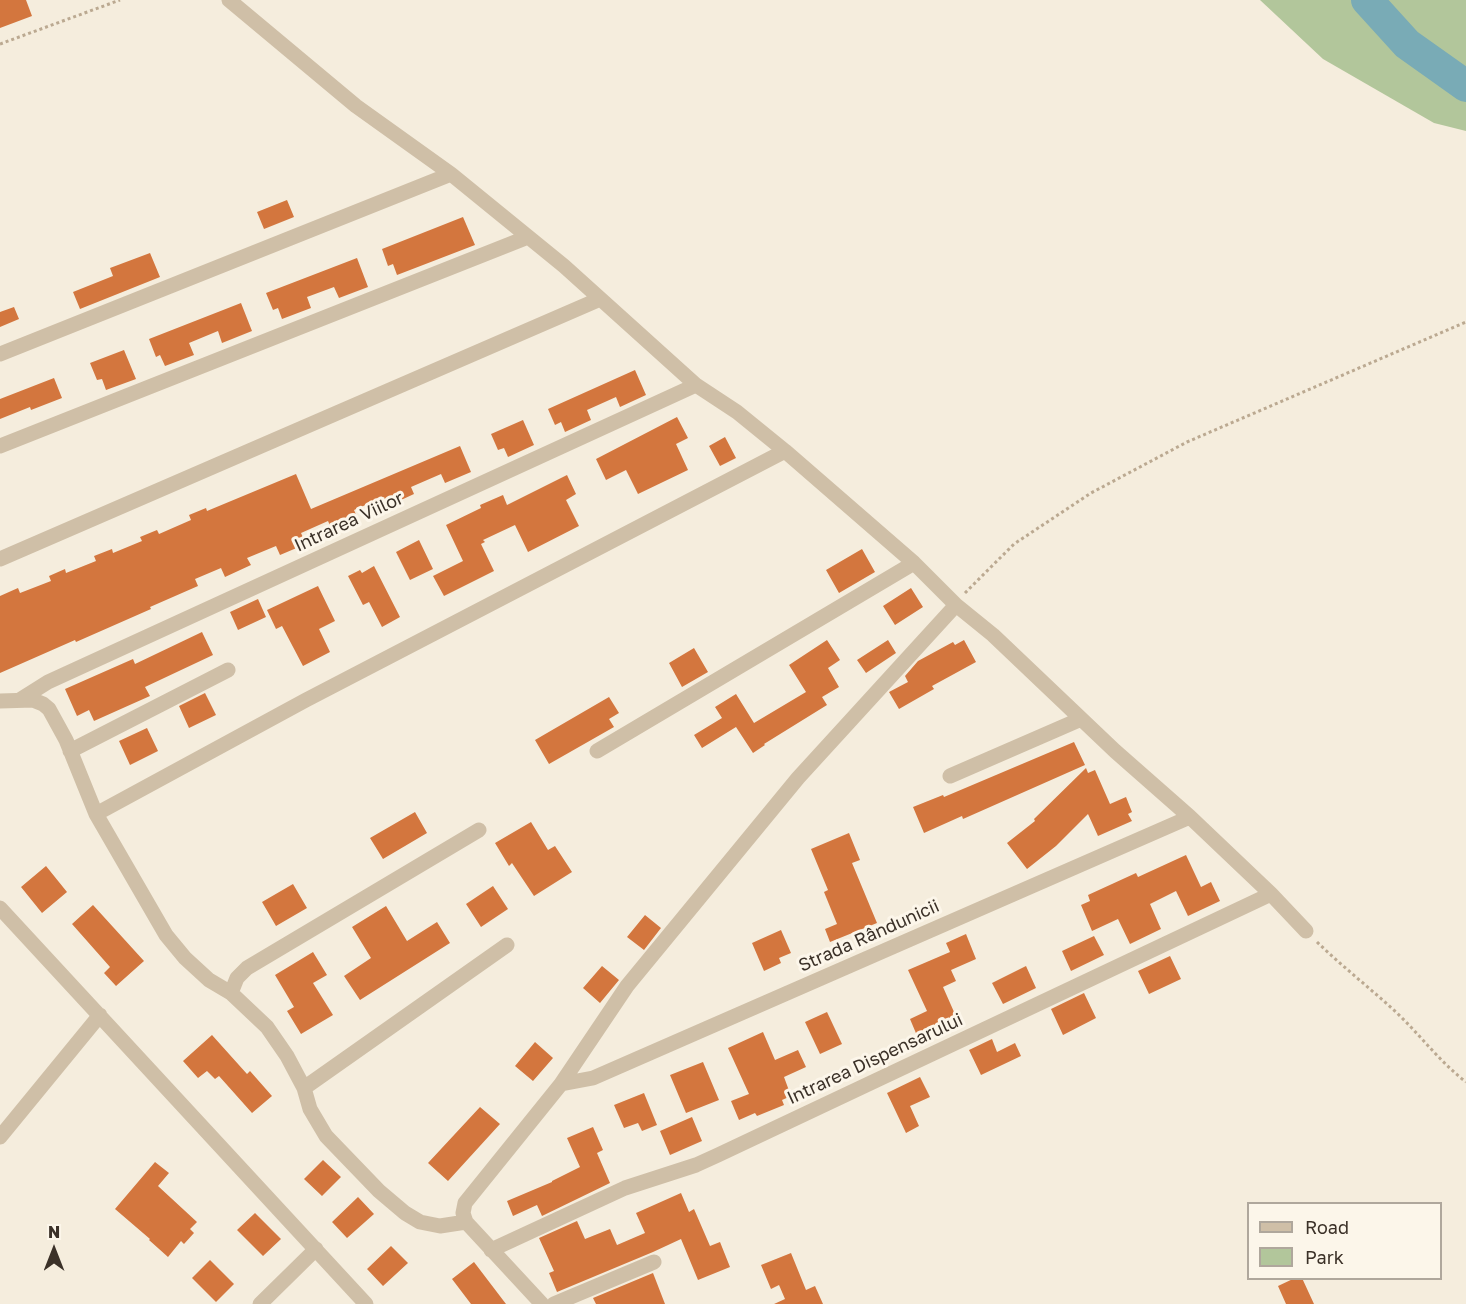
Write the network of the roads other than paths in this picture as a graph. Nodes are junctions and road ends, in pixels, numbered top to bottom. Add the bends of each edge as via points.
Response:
1 (229, 0) edge
2 (451, 174) junction
3 (528, 237) junction
4 (600, 299) junction
5 (0, 354) edge
6 (696, 385) junction
7 (0, 446) edge
8 (785, 451) junction
9 (0, 559) edge
10 (914, 563) junction
11 (956, 605) junction
12 (228, 670) dead end
13 (21, 699) junction
14 (0, 701) edge
15 (1081, 719) junction
16 (70, 751) junction
17 (597, 751) dead end
18 (950, 776) dead end
19 (96, 814) junction
20 (1190, 817) junction
21 (479, 830) dead end
22 (1271, 894) junction
23 (0, 908) edge
24 (1306, 931) road end
25 (507, 945) dead end
26 (231, 993) junction
27 (100, 1016) junction
28 (561, 1083) junction
29 (304, 1088) junction
30 (0, 1137) edge
31 (466, 1222) junction
32 (316, 1249) junction
33 (491, 1250) junction
34 (654, 1262) dead end
35 (260, 1304) edge
36 (366, 1304) edge
37 (542, 1304) edge
38 (554, 1304) edge

1 - 2 street via 356,106
2 - 3 street
2 - 5 street
3 - 4 street
3 - 7 street
4 - 6 street
4 - 9 street
6 - 8 street
6 - 13 street, Intrarea Viilor via 48,681
8 - 10 street
8 - 19 street
10 - 11 street
10 - 17 street
11 - 15 street
11 - 28 street via 790,787 627,986
12 - 16 street
13 - 14 street
13 - 16 street via 50,709
15 - 18 street
15 - 20 street
16 - 19 street
19 - 26 street via 166,935 208,980
20 - 22 street
20 - 28 street, Strada Rândunicii via 593,1078
21 - 26 street via 248,968 237,978
22 - 24 street
22 - 33 street, Intrarea Dispensarului via 718,1155 625,1188
23 - 27 street
25 - 29 street
26 - 29 street via 267,1027
27 - 30 street
27 - 32 street
28 - 31 street via 465,1203
29 - 31 street via 310,1109 326,1136 405,1213 420,1222 440,1226
31 - 33 street
32 - 35 street
32 - 36 street
33 - 37 street
34 - 38 street

